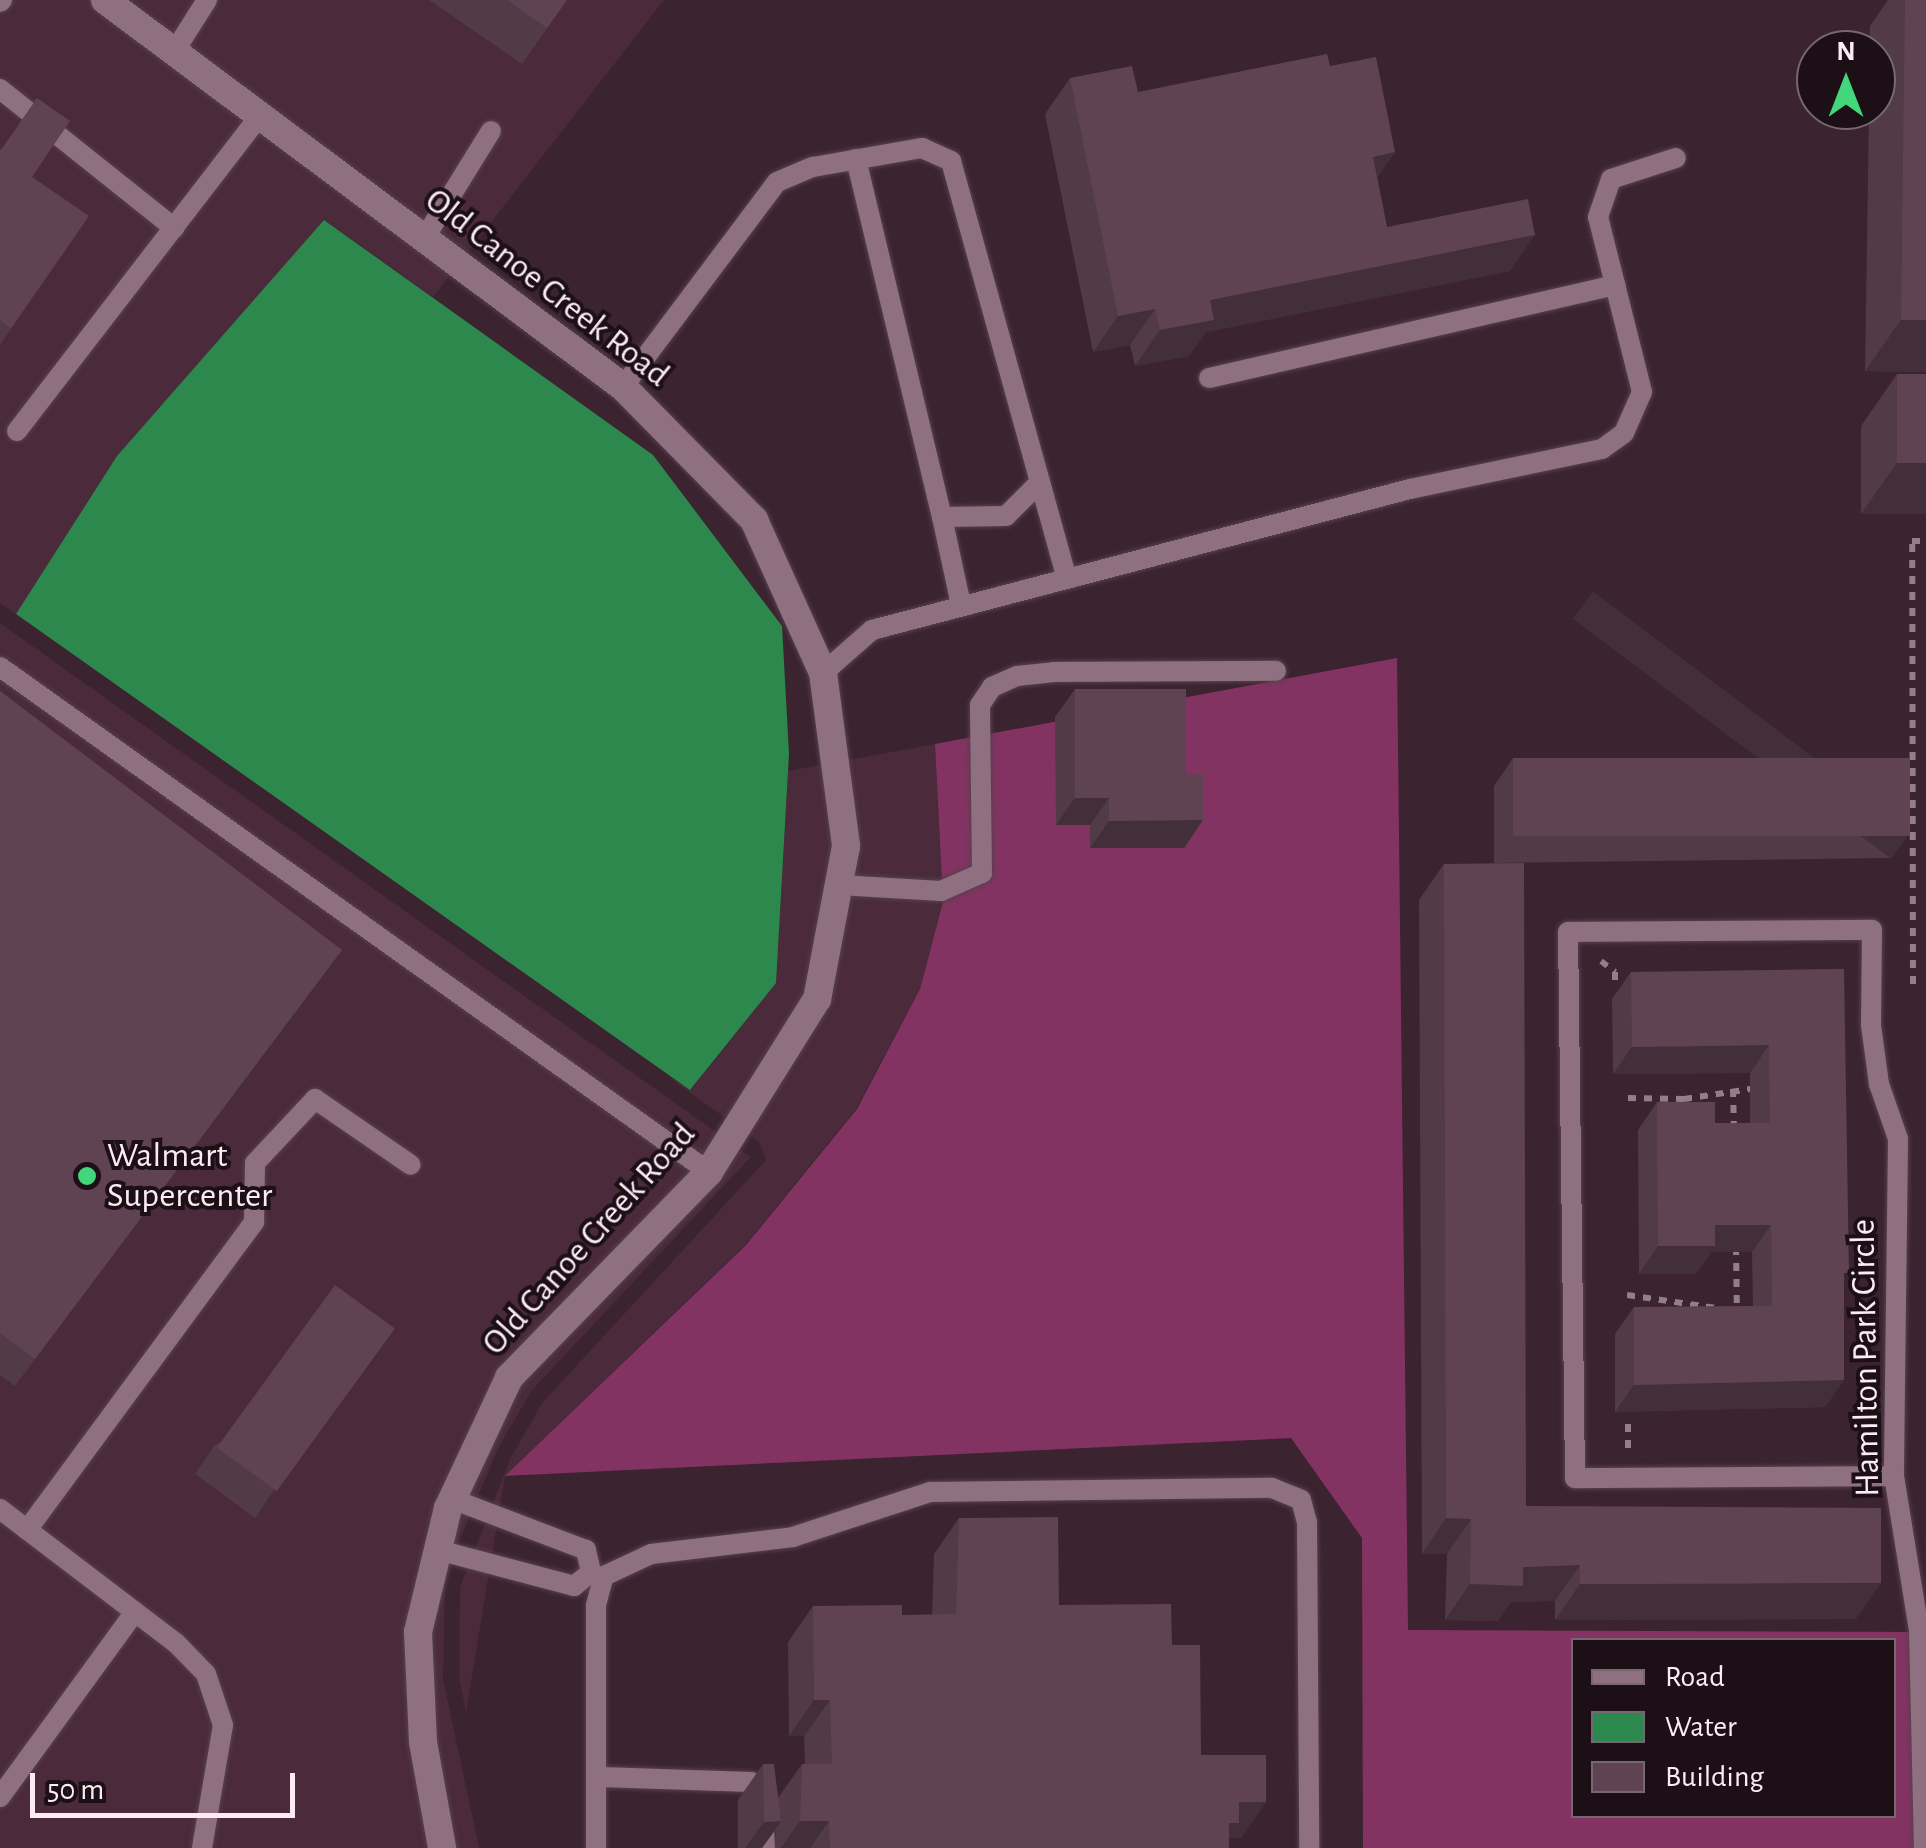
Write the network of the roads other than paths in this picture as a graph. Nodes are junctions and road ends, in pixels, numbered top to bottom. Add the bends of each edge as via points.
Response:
1 (105, 0) edge
2 (206, 0) edge
3 (174, 52) junction
4 (0, 89) edge
5 (260, 116) junction
6 (491, 131) dead end
7 (1676, 158) dead end
8 (856, 160) junction
9 (174, 228) junction
10 (424, 239) junction
11 (1615, 284) junction
12 (1209, 378) dead end
13 (623, 387) junction
14 (18, 432) dead end
15 (1040, 482) junction
16 (942, 517) junction
17 (1067, 578) junction
18 (961, 605) junction
19 (0, 667) edge
20 (1276, 671) dead end
21 (823, 673) junction
22 (839, 885) junction
23 (411, 1165) dead end
24 (709, 1172) junction
25 (1894, 1476) junction
26 (452, 1499) junction
27 (0, 1509) edge
28 (27, 1530) junction
29 (438, 1550) junction
30 (598, 1574) junction
31 (135, 1612) junction
32 (600, 1777) junction
33 (0, 1797) edge
34 (202, 1848) edge
35 (442, 1848) edge
36 (596, 1848) edge
37 (765, 1848) edge
38 (1308, 1848) edge
39 (1924, 1848) edge

1 - 3 street, Old Canoe Creek Road
2 - 3 lane
3 - 5 street, Old Canoe Creek Road
4 - 9 lane
5 - 9 lane
5 - 10 street, Old Canoe Creek Road
6 - 10 lane
7 - 11 lane via 1610,179 1598,217
8 - 13 lane via 777,182
8 - 15 lane via 922,148 951,160
8 - 16 lane
9 - 14 lane
10 - 13 street, Old Canoe Creek Road
11 - 12 lane
11 - 17 lane via 1642,392 1624,432 1602,449 1410,489
13 - 21 street, Old Canoe Creek Road via 754,520
15 - 16 lane via 1006,516
15 - 17 lane
16 - 18 lane
17 - 18 lane
18 - 21 lane via 872,630
19 - 24 lane
20 - 22 lane via 1054,672 1016,676 992,687 980,705 982,873 942,891
21 - 22 street, Old Canoe Creek Road via 846,846
22 - 24 street, Old Canoe Creek Road via 816,999
23 - 28 lane via 315,1099 254,1163 254,1222
24 - 26 street, Old Canoe Creek Road via 509,1378
25 - 25 lane, Hamilton Park Circle via 1575,1478 1568,932 1872,930 1871,1024 1898,1139
25 - 39 lane, Hamilton Park Circle via 1919,1630
26 - 29 street, Old Canoe Creek Road
26 - 30 lane via 586,1550
27 - 28 lane
28 - 31 lane
29 - 30 lane via 574,1586
29 - 35 street, Old Canoe Creek Road via 418,1632 424,1742
30 - 32 lane
30 - 38 lane via 651,1554 793,1537 930,1492 1272,1488 1301,1500 1307,1522
31 - 33 lane
31 - 34 lane via 206,1674 223,1725
32 - 36 lane
32 - 37 lane via 751,1782 762,1789

